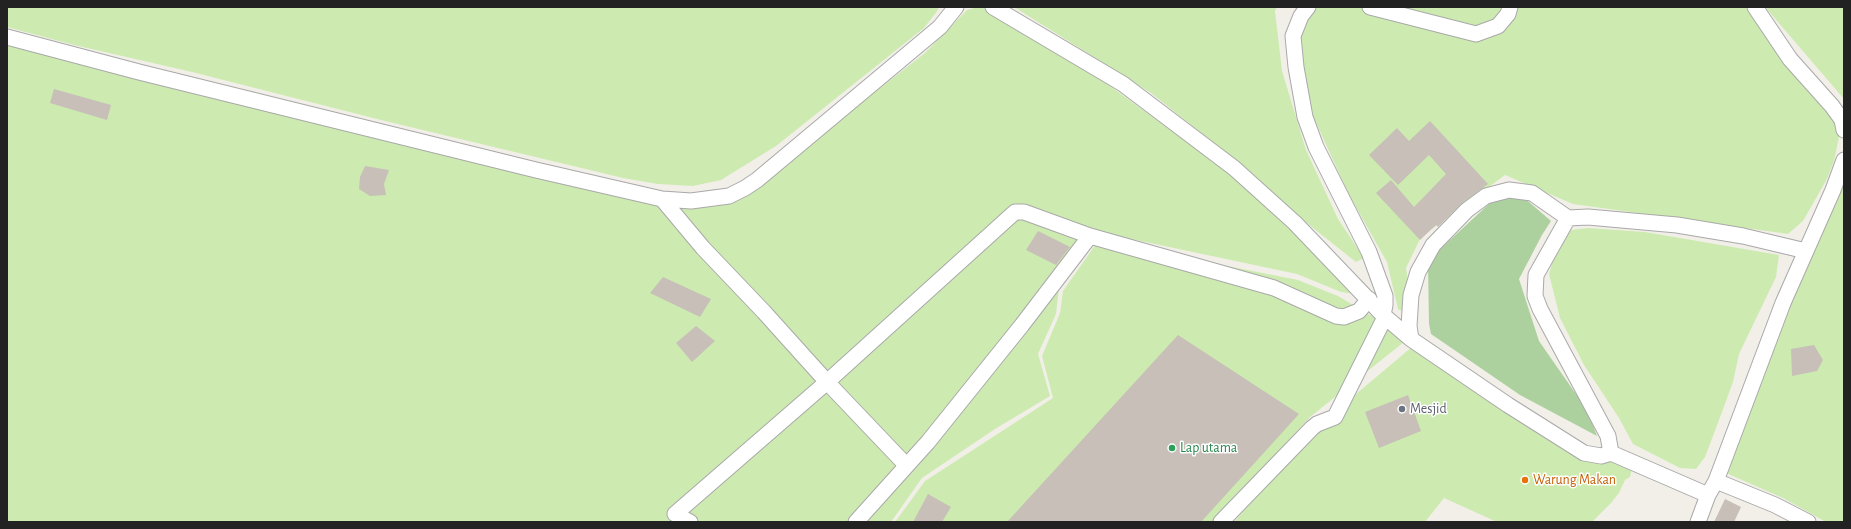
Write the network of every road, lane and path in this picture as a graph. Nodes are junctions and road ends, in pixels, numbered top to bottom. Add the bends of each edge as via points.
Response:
1 (956, 7) edge
2 (993, 7) edge
3 (1308, 7) edge
4 (1370, 7) edge
5 (1510, 7) edge
6 (1755, 7) edge
7 (7, 37) edge
8 (1844, 130) edge
9 (1844, 160) edge
10 (662, 199) junction
11 (1568, 218) junction
12 (1090, 236) junction
13 (1806, 252) junction
14 (1368, 299) junction
15 (1384, 316) junction
16 (1411, 339) junction
17 (827, 382) junction
18 (1611, 453) junction
19 (906, 465) junction
20 (1716, 481) junction
21 (1708, 495) junction
22 (690, 522) edge
23 (856, 522) edge
24 (1221, 522) edge
25 (1698, 522) edge
26 (1808, 522) edge

1 - 10 street via 940,27 744,188 730,196 691,201
2 - 14 street via 1123,84 1234,168 1295,223
3 - 15 street via 1301,16 1293,36 1305,117 1316,147 1369,252 1385,296
4 - 5 street via 1476,34 1498,26 1508,14
6 - 8 street via 1790,59 1832,106 1842,120
7 - 10 street via 139,72
9 - 13 street
10 - 17 street via 699,244
11 - 13 street via 1588,217 1677,226 1743,236
11 - 16 street via 1532,193 1509,190 1486,196 1467,210 1433,245 1418,272 1411,295
11 - 18 street via 1536,275 1535,296 1608,436
12 - 14 street via 1274,288 1336,316 1344,317 1359,311
12 - 17 street via 1024,212 1015,212
12 - 19 street via 1002,350 928,442
13 - 20 street via 1782,303
14 - 15 street
15 - 16 street
15 - 24 street via 1338,413 1330,420 1312,428
16 - 18 street via 1584,454 1601,456
17 - 19 street
17 - 22 street via 674,514
18 - 21 street
19 - 23 street
20 - 21 street
20 - 26 street via 1775,504
21 - 25 street

